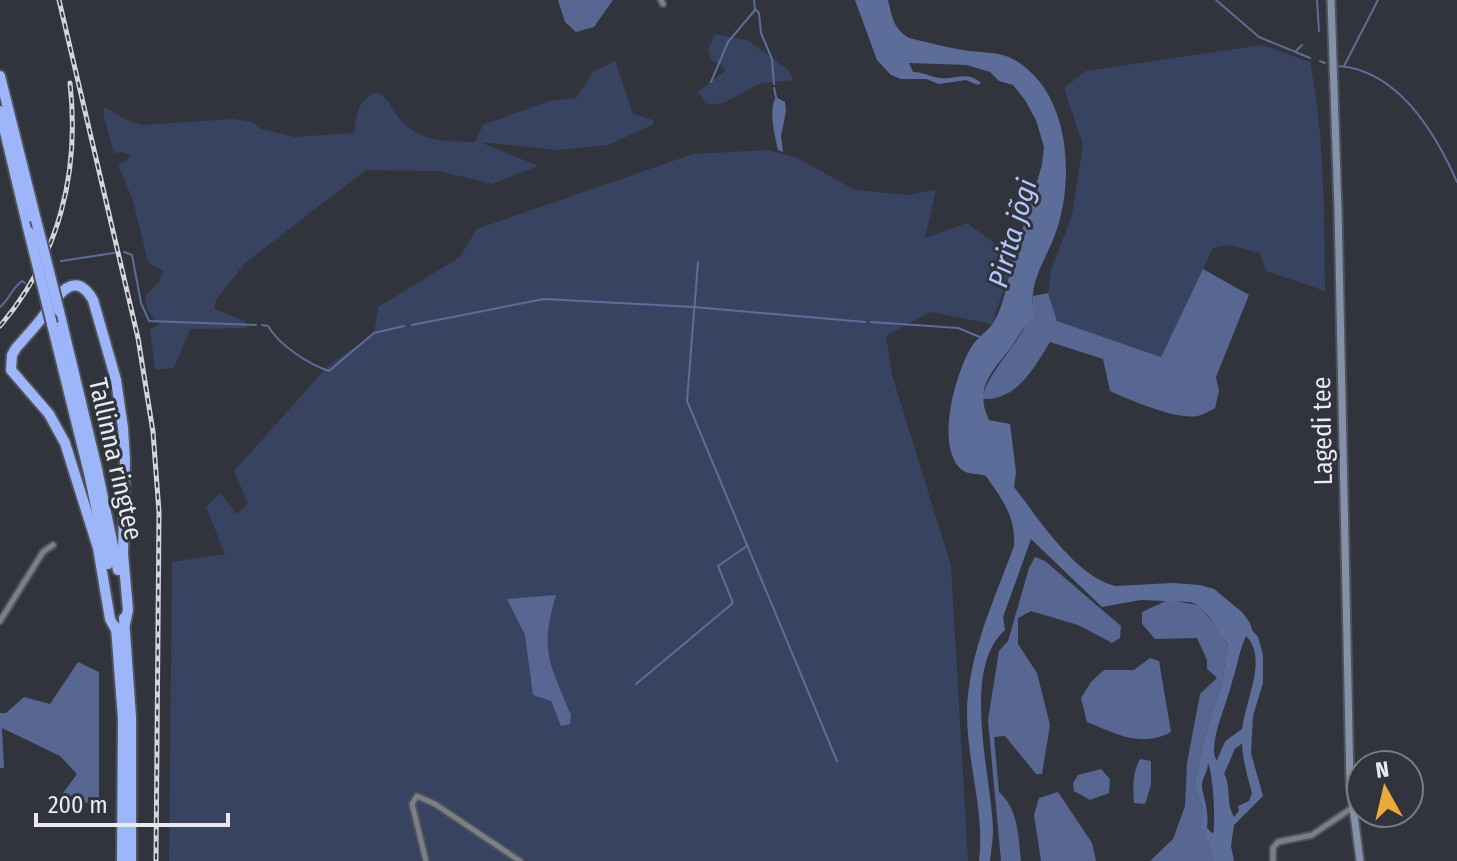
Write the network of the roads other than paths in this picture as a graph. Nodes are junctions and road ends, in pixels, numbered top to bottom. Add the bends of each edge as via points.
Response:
1 (1331, 0) edge
2 (0, 76) edge
3 (0, 111) edge
4 (53, 545) dead end
5 (0, 621) edge
6 (121, 628) junction
7 (1350, 749) edge
8 (1345, 813) edge
9 (1355, 829) edge
10 (122, 861) edge
11 (131, 861) edge
12 (426, 861) edge
13 (520, 861) edge
14 (1273, 861) edge
15 (1360, 861) edge

1 - 7 street, Lagedi tee
2 - 6 highway, Tallinna ringtee, bridge via 110,527
3 - 6 highway, Tallinna ringtee, bridge
4 - 5 street via 43,552
6 - 6 highway via 128,610 120,406 93,300 73,286 61,291 10,363 15,378 49,414 65,443 98,548 110,619
6 - 10 highway, Tallinna ringtee
6 - 11 highway, Tallinna ringtee via 132,738
8 - 14 street via 1312,835 1278,842
9 - 15 street, Lagedi tee
12 - 13 street via 412,804 417,796

